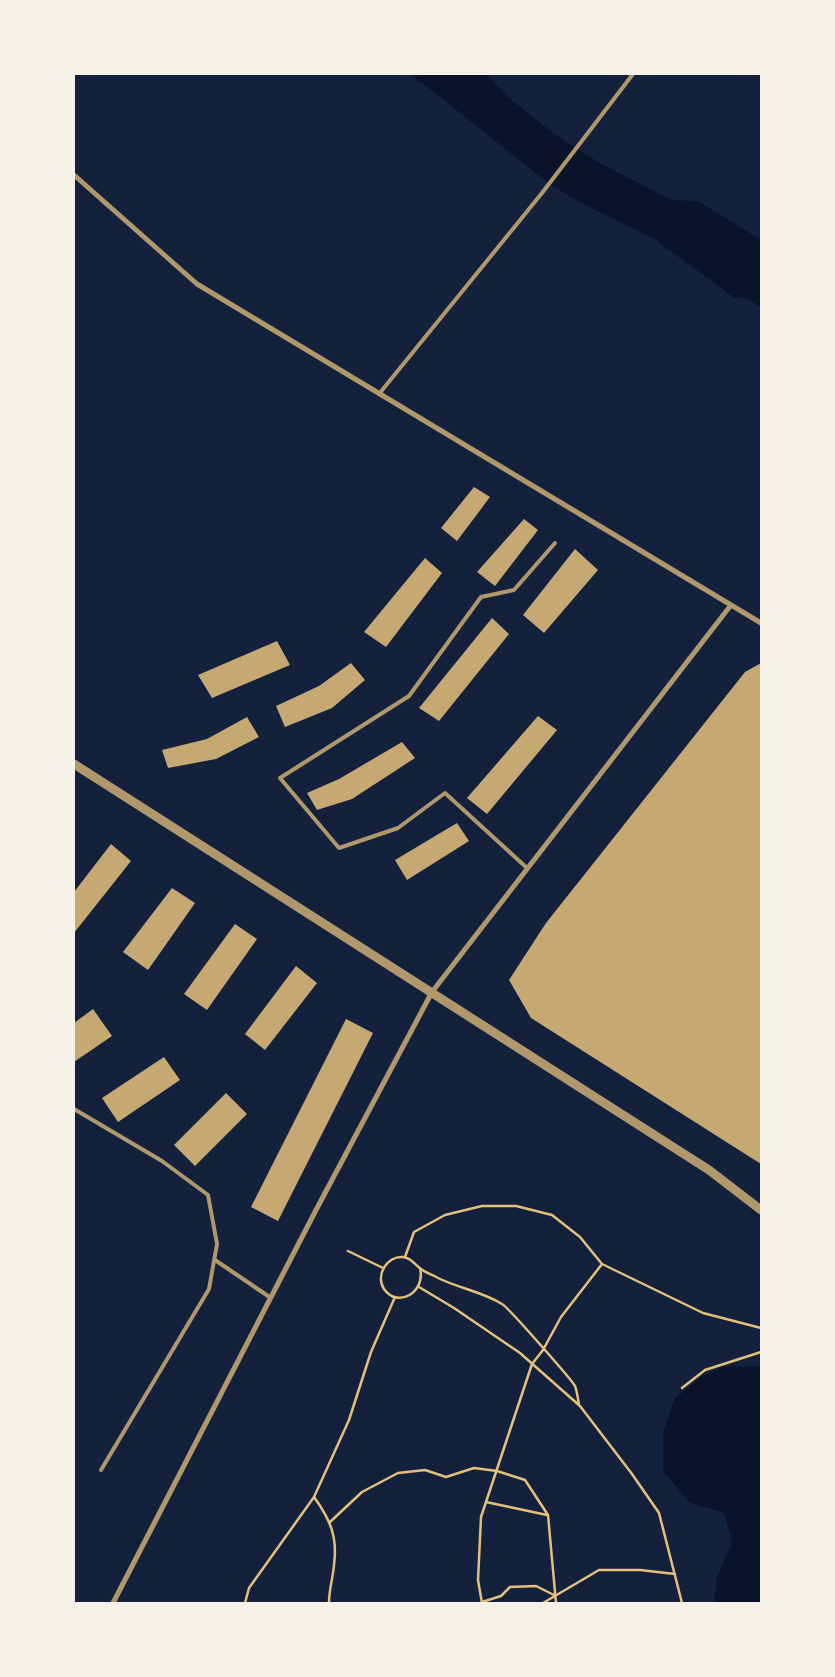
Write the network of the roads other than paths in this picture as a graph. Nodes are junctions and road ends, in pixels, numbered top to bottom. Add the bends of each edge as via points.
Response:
1 (633, 74) edge
2 (74, 175) edge
3 (379, 394) junction
4 (555, 543) dead end
5 (731, 605) junction
6 (761, 623) edge
7 (74, 764) edge
8 (527, 868) junction
9 (432, 992) junction
10 (74, 1110) edge
11 (761, 1210) edge
12 (215, 1260) junction
13 (271, 1298) junction
14 (101, 1470) dead end
15 (113, 1603) edge

1 - 3 lane via 542,193
2 - 3 street via 197,284
3 - 5 street
4 - 8 lane via 514,590 481,597 408,696 280,778 339,848 398,828 445,793
5 - 6 street
5 - 8 street
7 - 9 street
8 - 9 street
9 - 11 street via 709,1170
9 - 13 street
10 - 12 lane via 162,1161 208,1195 217,1244
12 - 13 lane
12 - 14 lane via 210,1289
13 - 15 street

